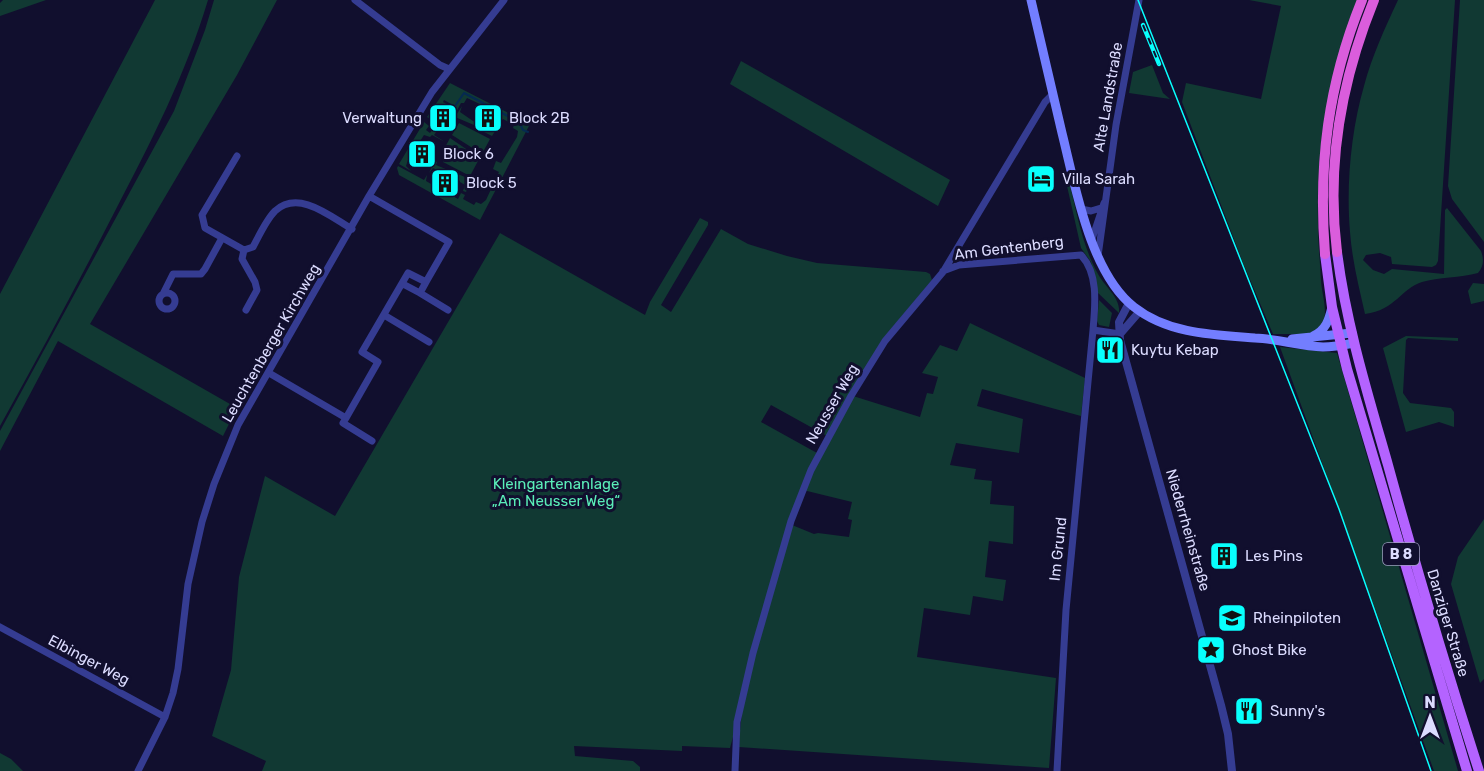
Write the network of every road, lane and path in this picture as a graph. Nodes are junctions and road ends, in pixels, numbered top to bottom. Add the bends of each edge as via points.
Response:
1 (355, 0) edge
2 (504, 0) edge
3 (1031, 0) edge
4 (1139, 0) edge
5 (1362, 0) edge
6 (1374, 0) edge
7 (448, 69) junction
8 (1053, 94) junction
9 (237, 156) dead end
10 (369, 196) junction
11 (1106, 198) junction
12 (1101, 208) junction
13 (1081, 209) junction
14 (352, 229) junction
15 (222, 238) junction
16 (1092, 239) junction
17 (244, 249) junction
18 (1337, 252) joint
19 (1325, 254) joint
20 (1098, 256) junction
21 (943, 272) junction
22 (426, 282) junction
23 (403, 284) junction
24 (420, 293) junction
25 (163, 294) dead end
26 (1130, 303) junction
27 (1332, 307) junction
28 (246, 310) dead end
29 (448, 310) dead end
30 (1140, 311) junction
31 (384, 315) junction
32 (1092, 330) junction
33 (1120, 334) junction
34 (1310, 337) junction
35 (1353, 338) junction
36 (1281, 340) junction
37 (1340, 340) junction
38 (429, 342) dead end
39 (269, 373) junction
40 (346, 418) junction
41 (372, 441) dead end
42 (0, 627) edge
43 (165, 717) junction
44 (138, 771) edge
45 (735, 771) edge
46 (1057, 771) edge
47 (1232, 771) edge
48 (1467, 771) edge
49 (1479, 771) edge

1 - 7 street
2 - 7 street, Leuchtenberger Kirchweg
3 - 8 main road
4 - 11 street, Alte Landstraße
5 - 19 highway, Danziger Straße / B 8 via 1336,76 1327,123 1322,179
6 - 18 highway, Danziger Straße / B 8 via 1346,80 1337,125 1333,180
7 - 10 street, Leuchtenberger Kirchweg
8 - 13 main road
8 - 21 street, Neusser Weg
9 - 15 street via 202,215 205,228
10 - 14 street, Leuchtenberger Kirchweg
10 - 22 street via 449,242
11 - 12 street, Alte Landstraße
11 - 20 street, Alte Landstraße
12 - 13 street
12 - 16 street, Alte Landstraße
13 - 16 main road
14 - 17 street via 312,206 298,203 274,212 253,247
14 - 39 street, Leuchtenberger Kirchweg
15 - 17 street
15 - 25 street via 201,274 172,274
16 - 20 main road
17 - 28 street via 242,259 257,290
18 - 35 main road, Danziger Straße / B 8
19 - 27 main road, Danziger Straße / B 8
20 - 26 main road
21 - 32 street, Am Gentenberg via 959,265 1079,254 1087,262 1095,294
21 - 45 street, Neusser Weg via 885,341 826,440 801,493 747,675 737,722
22 - 23 street via 408,273
22 - 24 street
23 - 24 street
23 - 31 street
24 - 29 street
26 - 30 main road
26 - 33 street, Niederrheinstraße via 1119,322
27 - 34 main road via 1322,331
27 - 37 main road, Danziger Straße / B 8
30 - 33 street
30 - 36 main road via 1176,328
31 - 38 street
31 - 40 street via 362,352 378,362
32 - 33 street
32 - 46 street, Im Grund via 1066,610
33 - 47 street, Niederrheinstraße via 1228,734
34 - 36 main road
34 - 37 main road
35 - 37 main road
35 - 49 main road, Danziger Straße / B 8
36 - 37 main road via 1315,346
37 - 48 main road, Danziger Straße / B 8
39 - 40 street
39 - 43 street, Leuchtenberger Kirchweg via 238,425 202,522 188,584 178,669
40 - 41 street via 343,423
42 - 43 street, Elbinger Weg
43 - 44 street, Leuchtenberger Kirchweg

